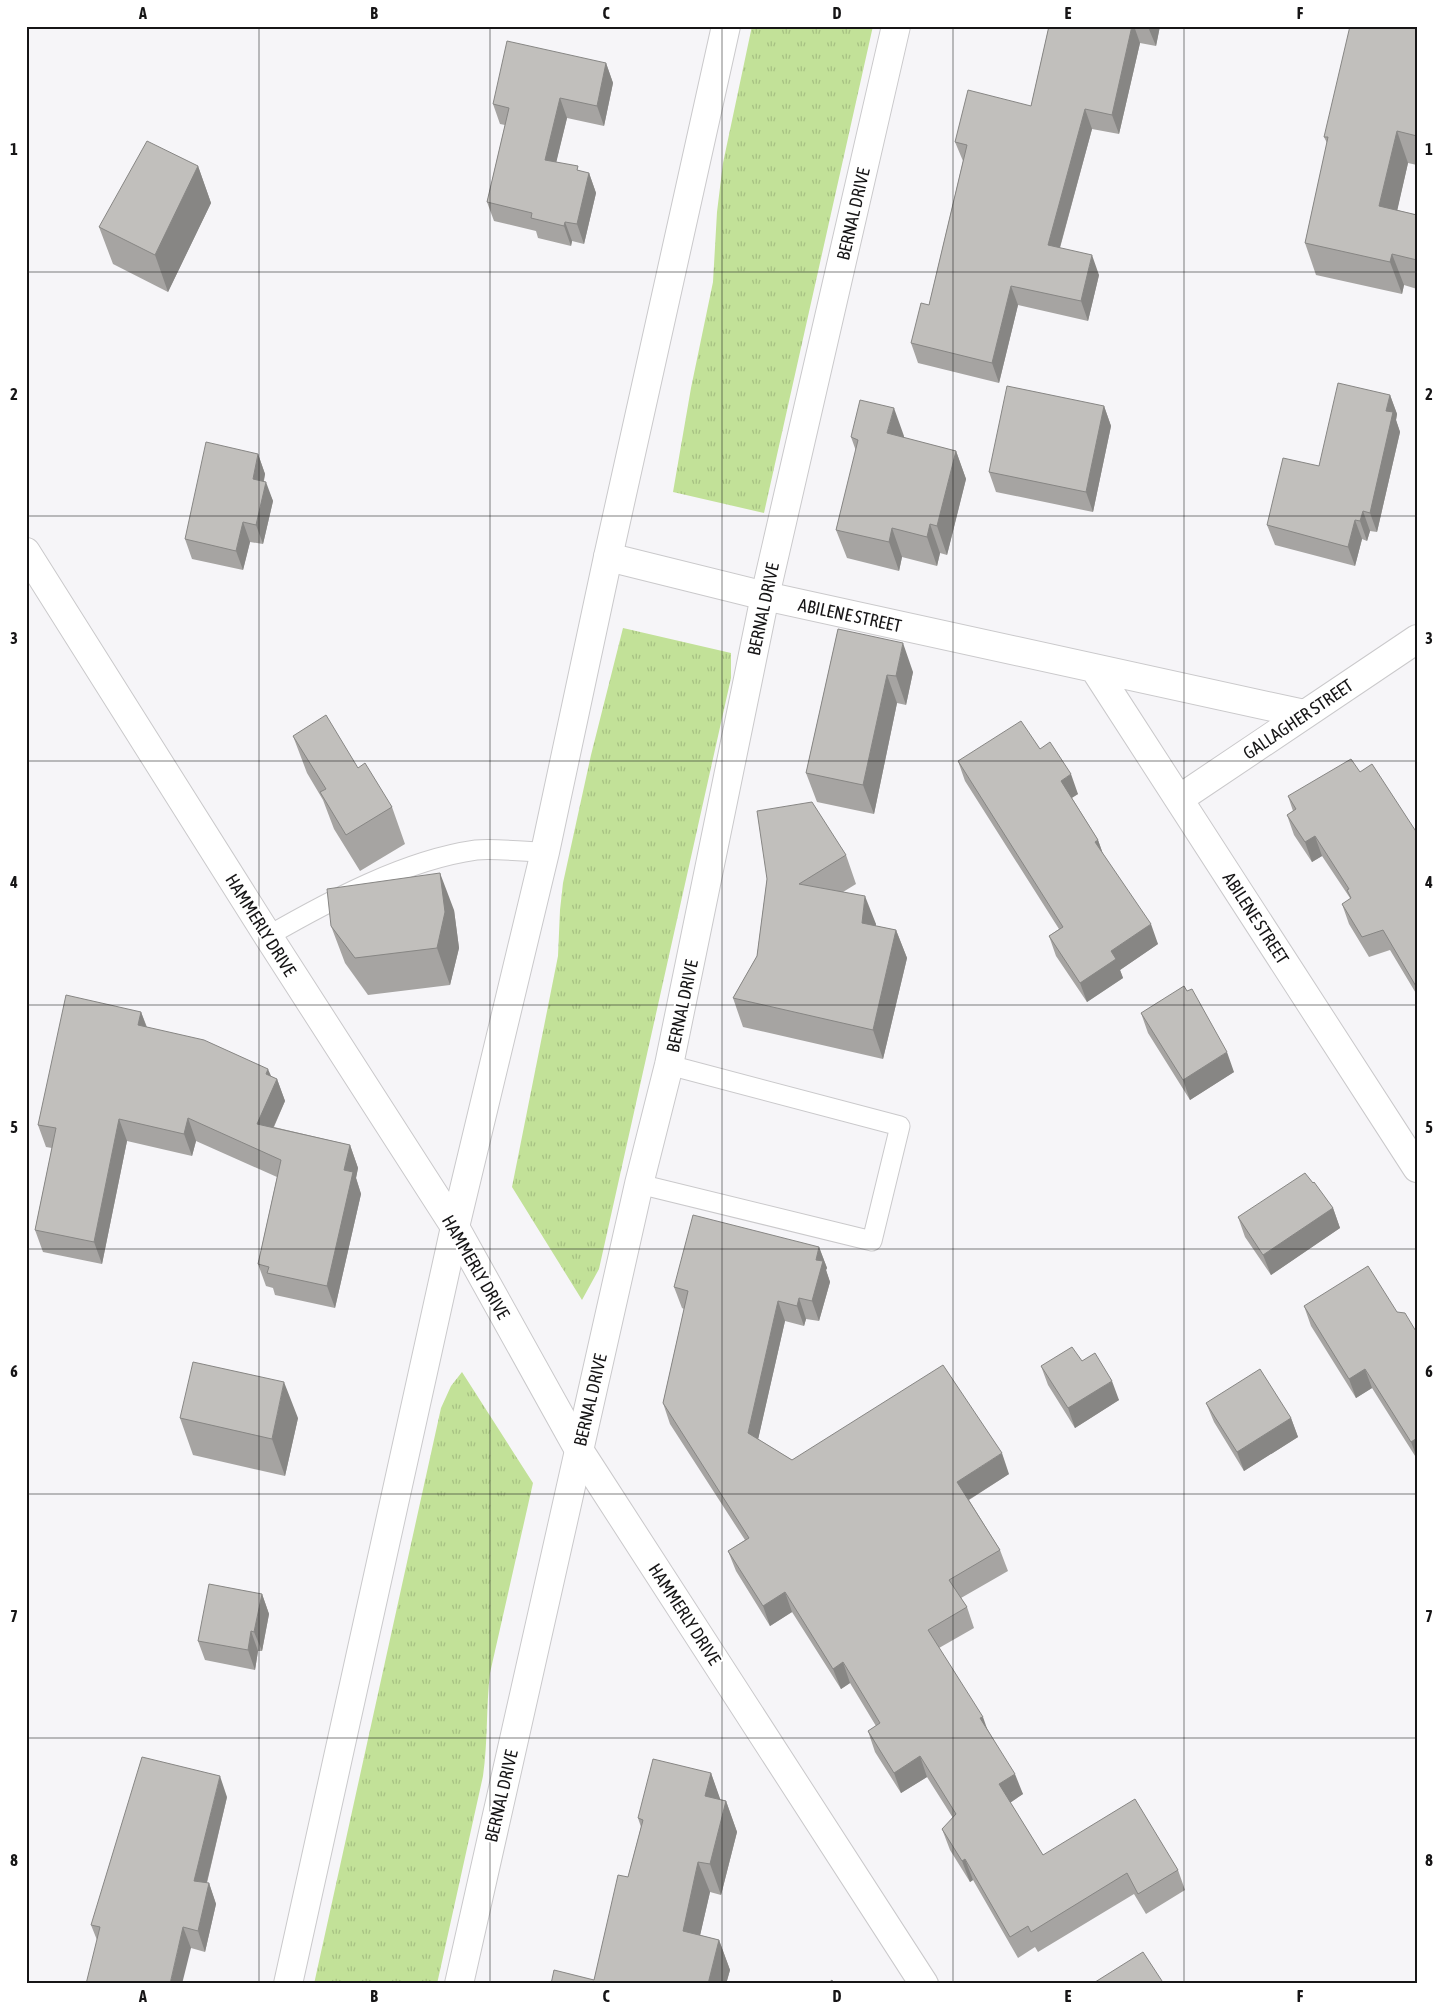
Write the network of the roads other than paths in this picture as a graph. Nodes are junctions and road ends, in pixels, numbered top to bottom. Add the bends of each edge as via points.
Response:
1 (726, 26) edge
2 (896, 26) edge
3 (26, 552) edge
4 (608, 557) junction
5 (766, 596) junction
6 (1417, 639) edge
7 (1094, 668) junction
8 (1304, 714) junction
9 (1179, 799) junction
10 (545, 852) junction
11 (268, 936) junction
12 (670, 1065) junction
13 (1417, 1168) edge
14 (639, 1184) junction
15 (455, 1227) junction
16 (579, 1450) junction
17 (288, 1984) edge
18 (459, 1984) edge
19 (924, 1984) edge

1 - 4 street
2 - 5 street, BERNAL DRIVE
3 - 11 street, HAMMERLY DRIVE
4 - 5 street, ABILENE STREET
4 - 10 street
5 - 7 street, ABILENE STREET
5 - 12 street, BERNAL DRIVE
6 - 8 street, GALLAGHER STREET
7 - 8 street, ABILENE STREET
7 - 9 street, ABILENE STREET
8 - 9 street, GALLAGHER STREET
9 - 13 street, ABILENE STREET
10 - 11 lane via 477,850 413,865 311,911
10 - 15 street
11 - 15 street, HAMMERLY DRIVE
12 - 14 street, BERNAL DRIVE
12 - 14 lane via 900,1126 872,1240
14 - 16 street, BERNAL DRIVE
15 - 16 street, HAMMERLY DRIVE
15 - 17 street
16 - 18 street, BERNAL DRIVE
16 - 19 street, HAMMERLY DRIVE

